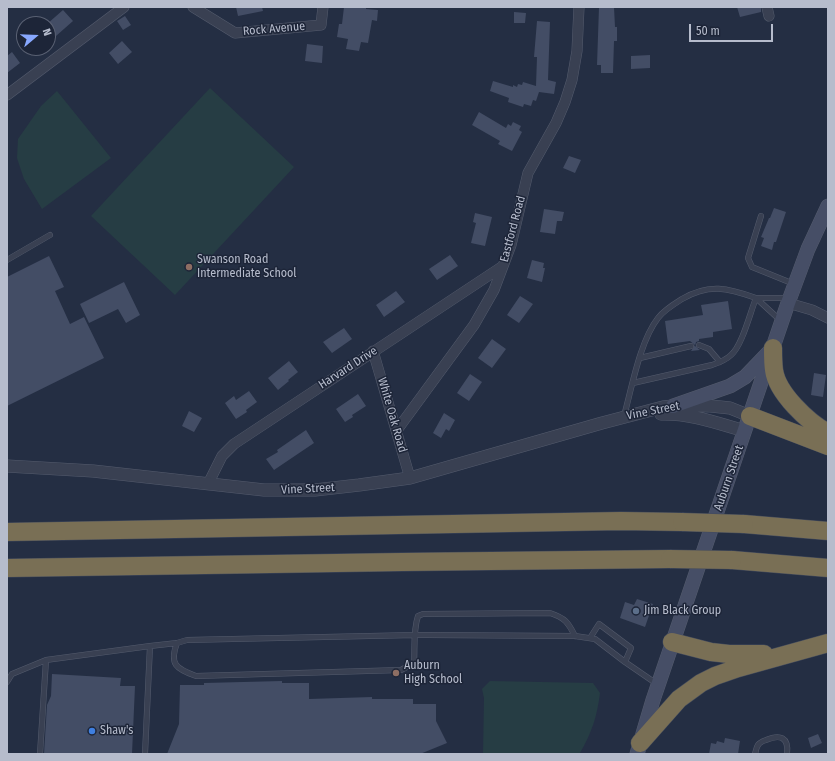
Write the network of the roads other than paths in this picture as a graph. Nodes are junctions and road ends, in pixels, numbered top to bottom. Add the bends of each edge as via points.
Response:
1 (124, 7) edge
2 (193, 7) edge
3 (323, 7) edge
4 (579, 7) edge
5 (7, 95) edge
6 (828, 206) edge
7 (761, 216) dead end
8 (50, 235) dead end
9 (7, 260) edge
10 (503, 266) junction
11 (791, 295) junction
12 (756, 298) junction
13 (828, 318) edge
14 (782, 322) junction
15 (699, 345) dead end
16 (690, 346) dead end
17 (773, 348) junction
18 (373, 352) junction
19 (640, 358) junction
20 (720, 362) junction
21 (633, 383) junction
22 (673, 406) junction
23 (623, 417) junction
24 (602, 423) junction
25 (747, 423) junction
26 (397, 430) junction
27 (828, 434) edge
28 (828, 446) edge
29 (7, 466) edge
30 (410, 478) junction
31 (208, 484) junction
32 (828, 531) edge
33 (7, 532) edge
34 (7, 568) edge
35 (828, 568) edge
36 (415, 635) junction
37 (575, 636) junction
38 (590, 638) junction
39 (672, 642) junction
40 (177, 643) junction
41 (828, 643) edge
42 (150, 646) junction
43 (807, 649) junction
44 (46, 660) junction
45 (625, 662) junction
46 (7, 682) edge
47 (658, 685) junction
48 (639, 748) edge
49 (40, 754) edge
50 (145, 754) edge
51 (755, 754) edge
52 (787, 754) edge

1 - 5 street
2 - 3 street, Rock Avenue via 235,33 321,25
4 - 10 street, Eastford Road via 578,49 572,80 556,123 529,172 511,245
6 - 11 main road, Auburn Street
7 - 11 lane via 748,258 752,267
8 - 9 lane
10 - 18 street, Harvard Drive
10 - 26 street, Eastford Road via 480,316
11 - 12 lane
11 - 13 street
11 - 14 main road, Auburn Street
12 - 14 lane
12 - 19 lane via 724,288 703,290 687,296 658,318
12 - 20 lane via 735,350
14 - 17 main road, Auburn Street
15 - 20 lane via 709,349
16 - 19 lane
17 - 22 main road via 745,377 730,386
17 - 25 main road, Auburn Street
17 - 27 highway via 774,371 785,395 802,414
18 - 26 street, White Oak Road
18 - 31 street, Harvard Drive via 230,447 222,456
19 - 21 lane
20 - 21 lane
21 - 23 lane
22 - 23 street, Vine Street
22 - 25 street, Vine Street via 702,405 730,408
23 - 24 street, Vine Street
24 - 25 street, Vine Street via 672,413 710,421
24 - 30 street, Vine Street
25 - 28 highway
25 - 39 main road, Auburn Street
26 - 30 street, White Oak Road
29 - 31 street, Vine Street
30 - 31 street, Vine Street via 296,490 264,490
32 - 33 highway, bridge via 744,524 621,521
34 - 35 highway, bridge via 670,559 732,560
36 - 37 lane
36 - 37 lane via 418,616 423,614 550,613 562,617
36 - 40 lane via 187,640
36 - 40 lane via 414,663 401,670 196,676 183,672 176,664 173,655
37 - 38 lane
38 - 45 lane via 595,639
38 - 45 lane via 599,624 631,648
39 - 43 highway via 728,654 764,654
39 - 47 main road, Auburn Street
40 - 42 lane
41 - 43 highway
42 - 44 lane
42 - 50 lane
43 - 48 highway via 738,668 701,683 679,699
44 - 46 lane via 12,674
44 - 49 lane
45 - 47 lane
47 - 48 main road, Auburn Street
51 - 52 lane via 760,743 780,737 788,746

